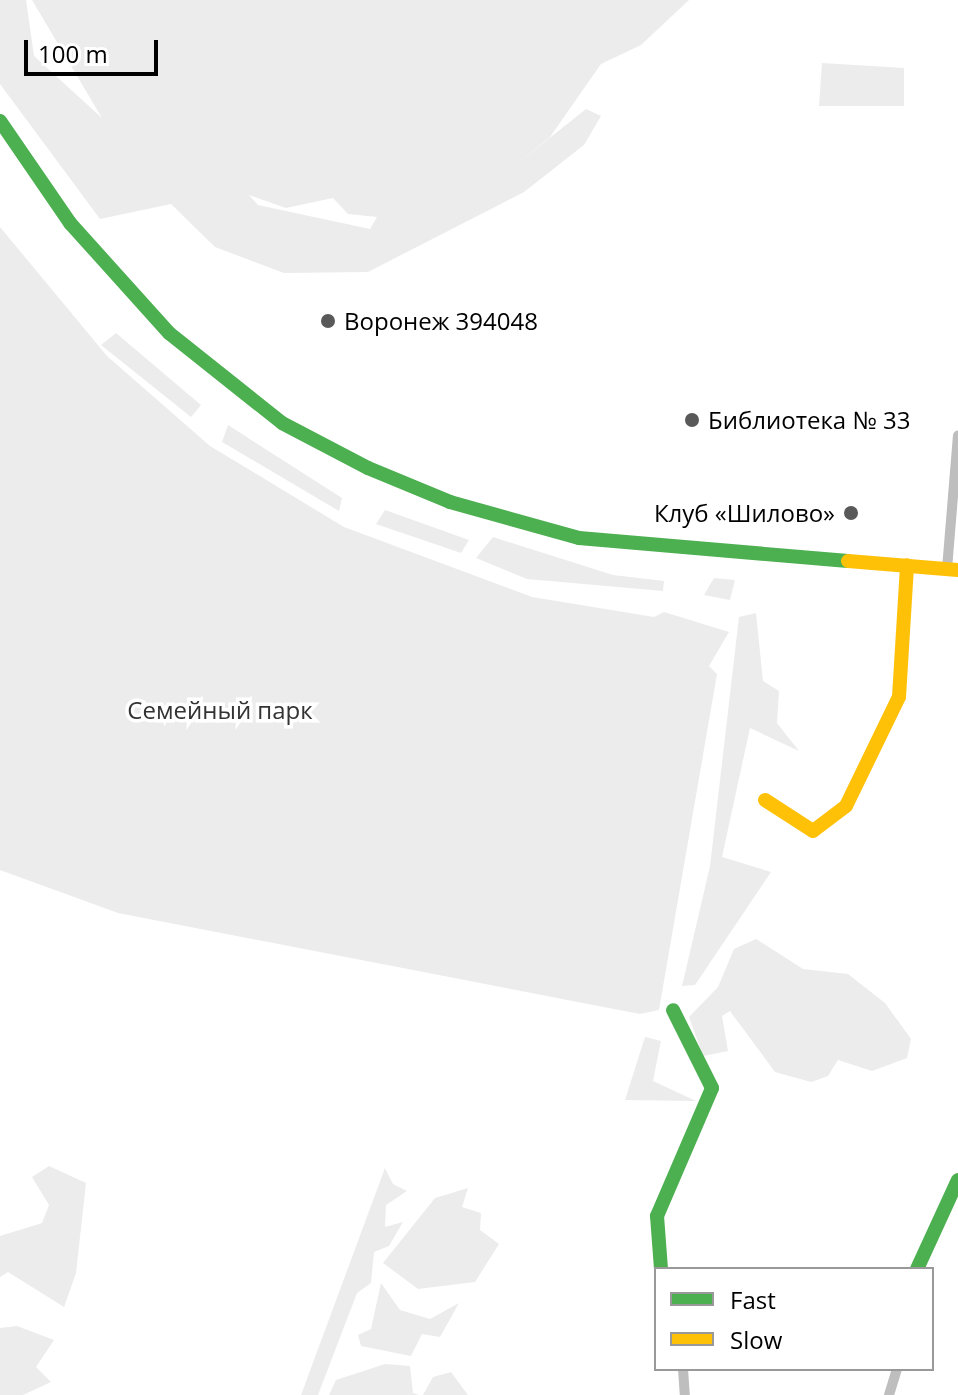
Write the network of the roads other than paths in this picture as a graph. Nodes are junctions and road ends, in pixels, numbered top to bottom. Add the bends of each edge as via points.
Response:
1 (0, 121) edge
2 (958, 435) edge
3 (907, 565) junction
4 (952, 570) edge
5 (765, 800) dead end
6 (673, 1010) dead end
7 (958, 1180) edge
8 (954, 1198) edge
9 (661, 1267) edge
10 (918, 1267) edge
11 (683, 1371) edge
12 (896, 1371) edge
13 (685, 1395) edge
14 (889, 1395) edge

1 - 3 street via 125,289 204,363 321,446 425,493 540,531
2 - 4 street
3 - 4 street
3 - 5 street via 899,697 846,806 813,831
6 - 9 street via 712,1088 657,1216
7 - 8 street
8 - 10 street
11 - 13 street
12 - 14 street

